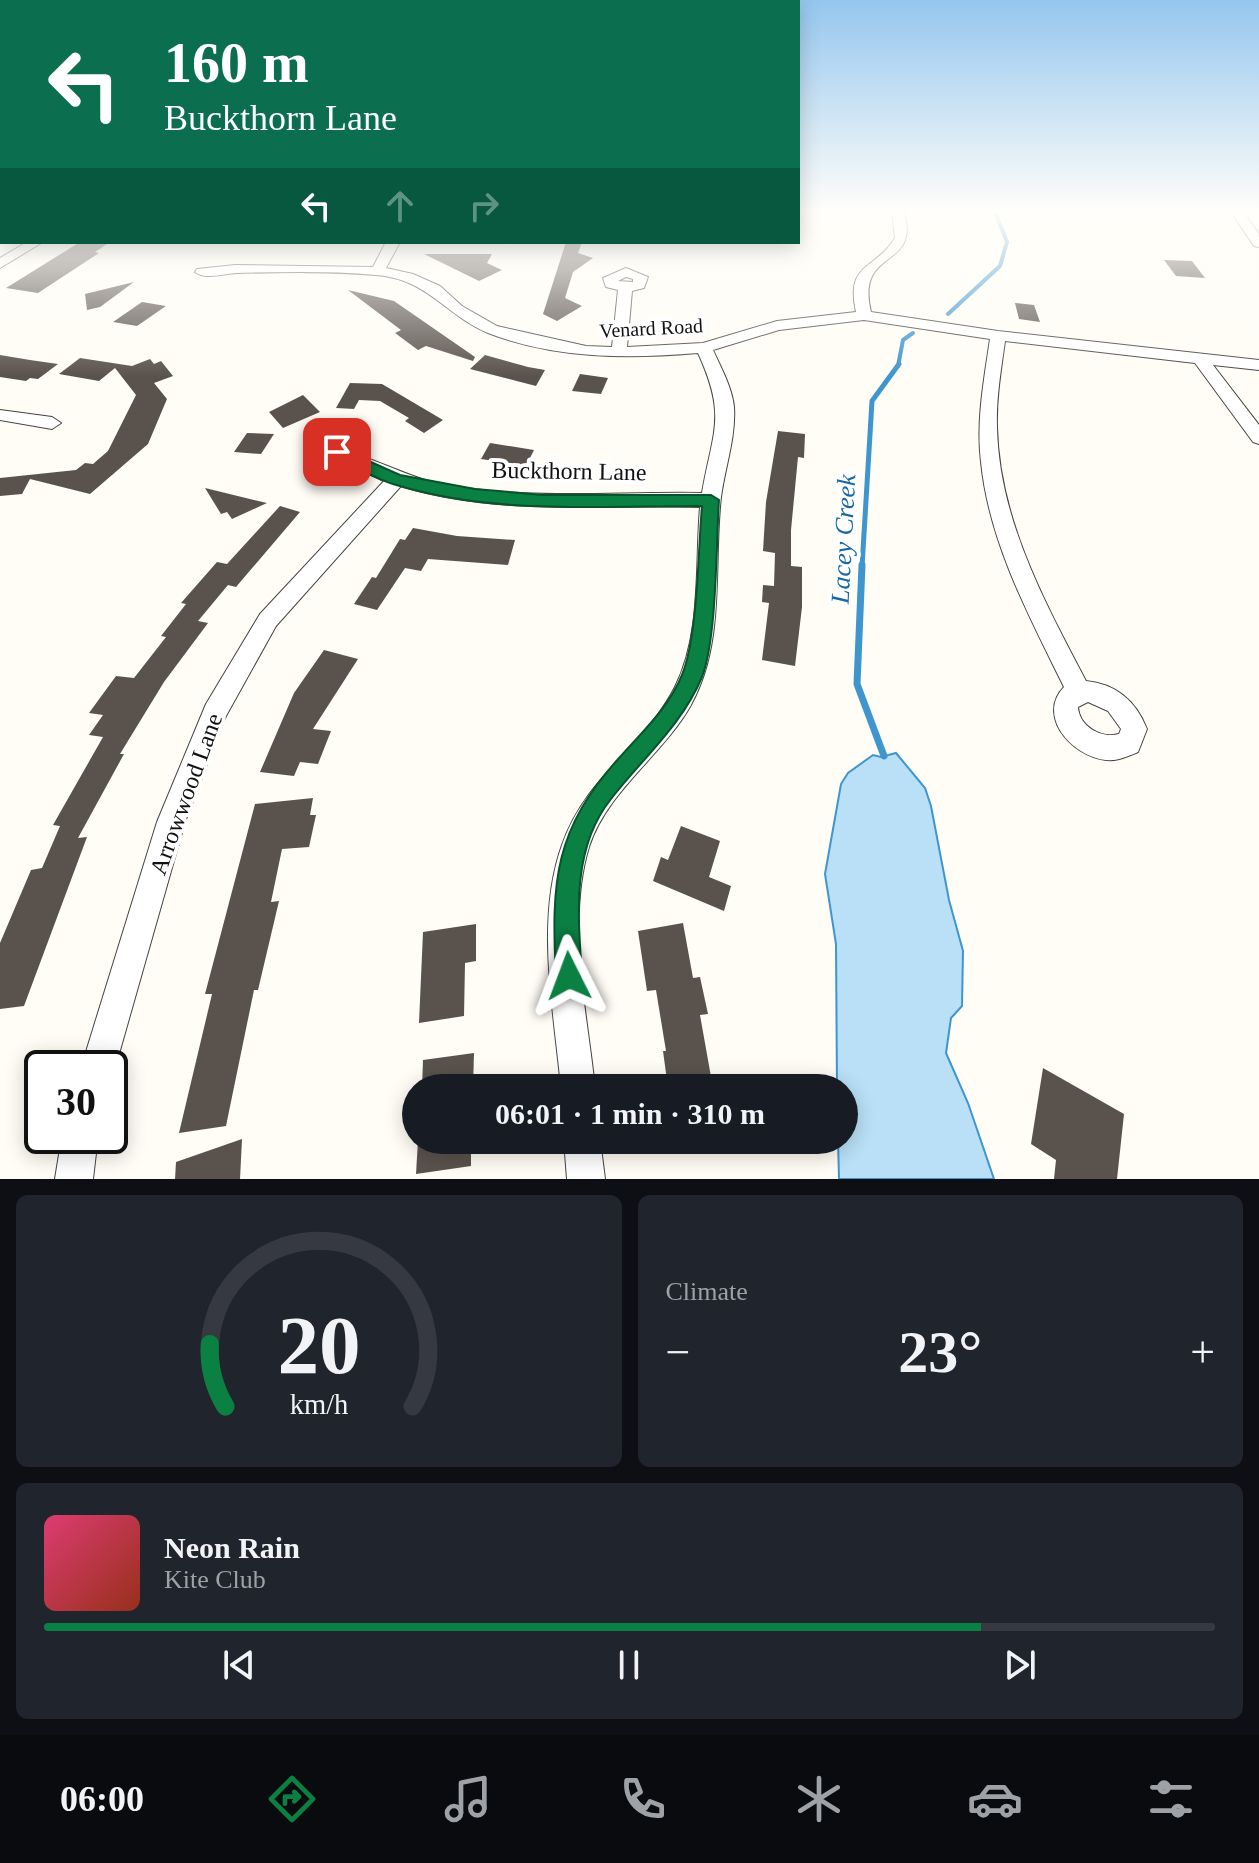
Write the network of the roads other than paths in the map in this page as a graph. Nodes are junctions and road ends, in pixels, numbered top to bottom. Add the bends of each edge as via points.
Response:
1 (380, 267) edge
2 (871, 267) edge
3 (378, 271) junction
4 (202, 272) dead end
5 (625, 288) dead end
6 (864, 316) junction
7 (998, 336) junction
8 (704, 348) junction
9 (619, 352) junction
10 (1200, 358) junction
11 (1259, 365) edge
12 (0, 415) edge
13 (52, 423) dead end
14 (1259, 438) edge
15 (337, 452) dead end
16 (396, 480) junction
17 (711, 500) junction
18 (1079, 692) dead end
19 (103, 1050) edge
20 (577, 1074) edge
21 (77, 1154) edge
22 (583, 1154) edge
23 (74, 1179) edge
24 (586, 1179) edge

1 - 3 street
2 - 6 street via 861,281
3 - 4 street, Venard Road
3 - 9 street, Venard Road via 419,281 475,321 508,335
5 - 9 street
6 - 7 street, Venard Road
6 - 8 street, Venard Road via 777,326
7 - 10 street, Venard Road
7 - 18 street via 988,427 995,490 1030,592
8 - 9 street, Venard Road
8 - 17 street via 725,406
10 - 11 street, Venard Road
10 - 14 street
12 - 13 street
15 - 16 street, Buckthorn Lane
16 - 17 street, Buckthorn Lane via 513,499
16 - 19 street, Arrowwood Lane via 268,620 215,712 171,822
17 - 20 street via 693,673 669,718 601,794 583,826 570,867 565,914
21 - 23 street
22 - 24 street

